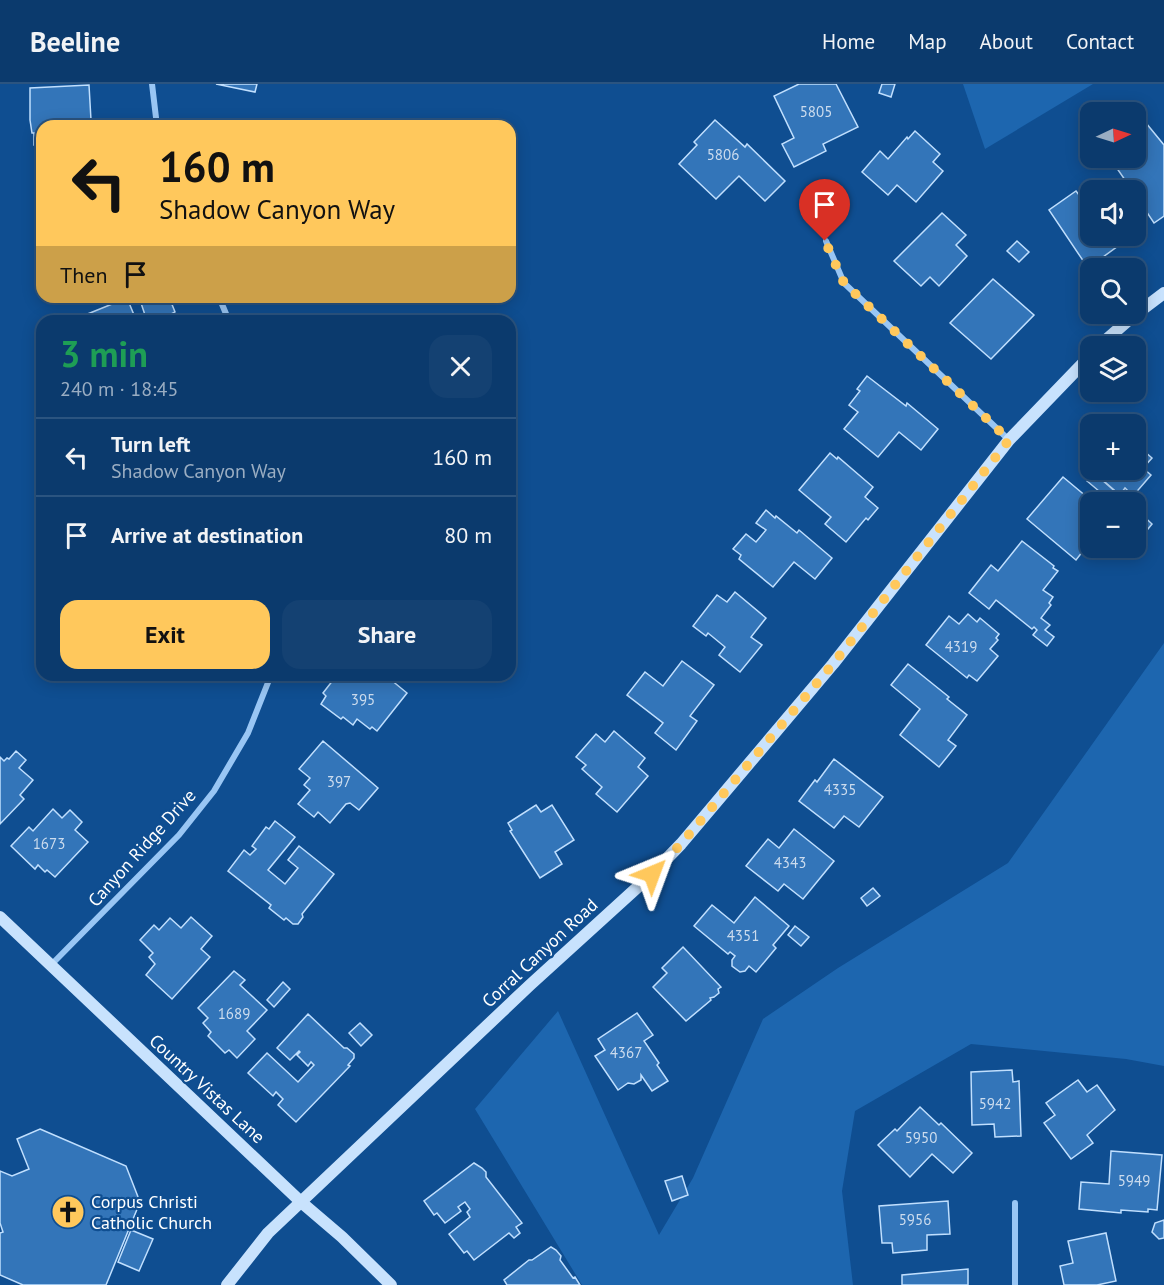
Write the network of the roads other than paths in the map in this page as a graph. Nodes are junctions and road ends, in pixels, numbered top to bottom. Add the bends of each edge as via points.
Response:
1 (152, 84) edge
2 (156, 120) edge
3 (825, 241) dead end
4 (1164, 293) edge
5 (1110, 336) edge
6 (1080, 366) edge
7 (1009, 440) junction
8 (269, 681) edge
9 (0, 917) edge
10 (51, 966) junction
11 (301, 1202) junction
12 (1015, 1203) dead end
13 (227, 1285) edge
14 (391, 1285) edge
15 (1015, 1285) edge

1 - 2 street
3 - 7 street via 844,283
4 - 5 main road
6 - 7 main road, Corral Canyon Road
7 - 11 main road, Corral Canyon Road via 833,664 681,844
8 - 10 street, Canyon Ridge Drive via 248,733 214,791 179,835
9 - 10 main road, Country Vistas Lane
10 - 11 main road, Country Vistas Lane
11 - 13 main road, Corral Canyon Road via 268,1233
11 - 14 main road, Country Vistas Lane
12 - 15 street

